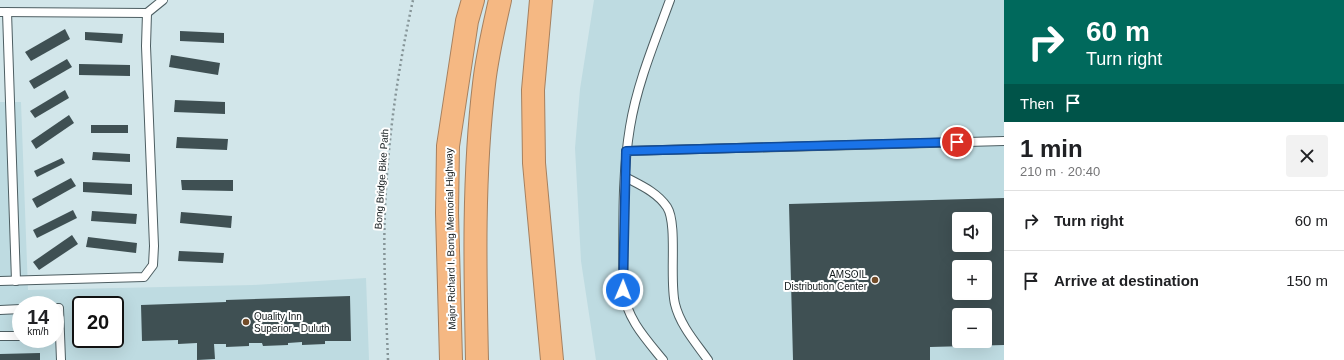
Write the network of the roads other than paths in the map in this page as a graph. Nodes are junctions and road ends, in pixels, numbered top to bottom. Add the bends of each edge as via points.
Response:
1 (163, 0) edge
2 (473, 0) edge
3 (500, 0) edge
4 (541, 0) edge
5 (670, 0) edge
6 (4, 12) edge
7 (147, 13) junction
8 (1004, 141) edge
9 (626, 151) junction
10 (625, 177) junction
11 (0, 281) edge
12 (16, 281) junction
13 (12, 309) edge
14 (0, 310) edge
15 (0, 336) edge
16 (12, 336) edge
17 (59, 348) edge
18 (61, 360) edge
19 (451, 360) edge
20 (477, 360) edge
21 (552, 360) edge
22 (663, 360) edge
23 (708, 360) edge

1 - 7 lane
2 - 19 highway, Major Richard I. Bong Memorial Highway via 448,146
3 - 20 highway via 484,82 477,169 474,235
4 - 21 highway via 533,90 534,163
5 - 9 lane via 635,103
6 - 7 lane
6 - 12 lane
7 - 12 lane via 153,265 144,277
8 - 9 lane
9 - 10 lane
10 - 22 lane via 625,303 640,333
10 - 23 lane via 658,197 668,208 671,219 672,286 675,305 686,330
11 - 12 lane
13 - 14 lane
15 - 16 lane
17 - 18 lane

